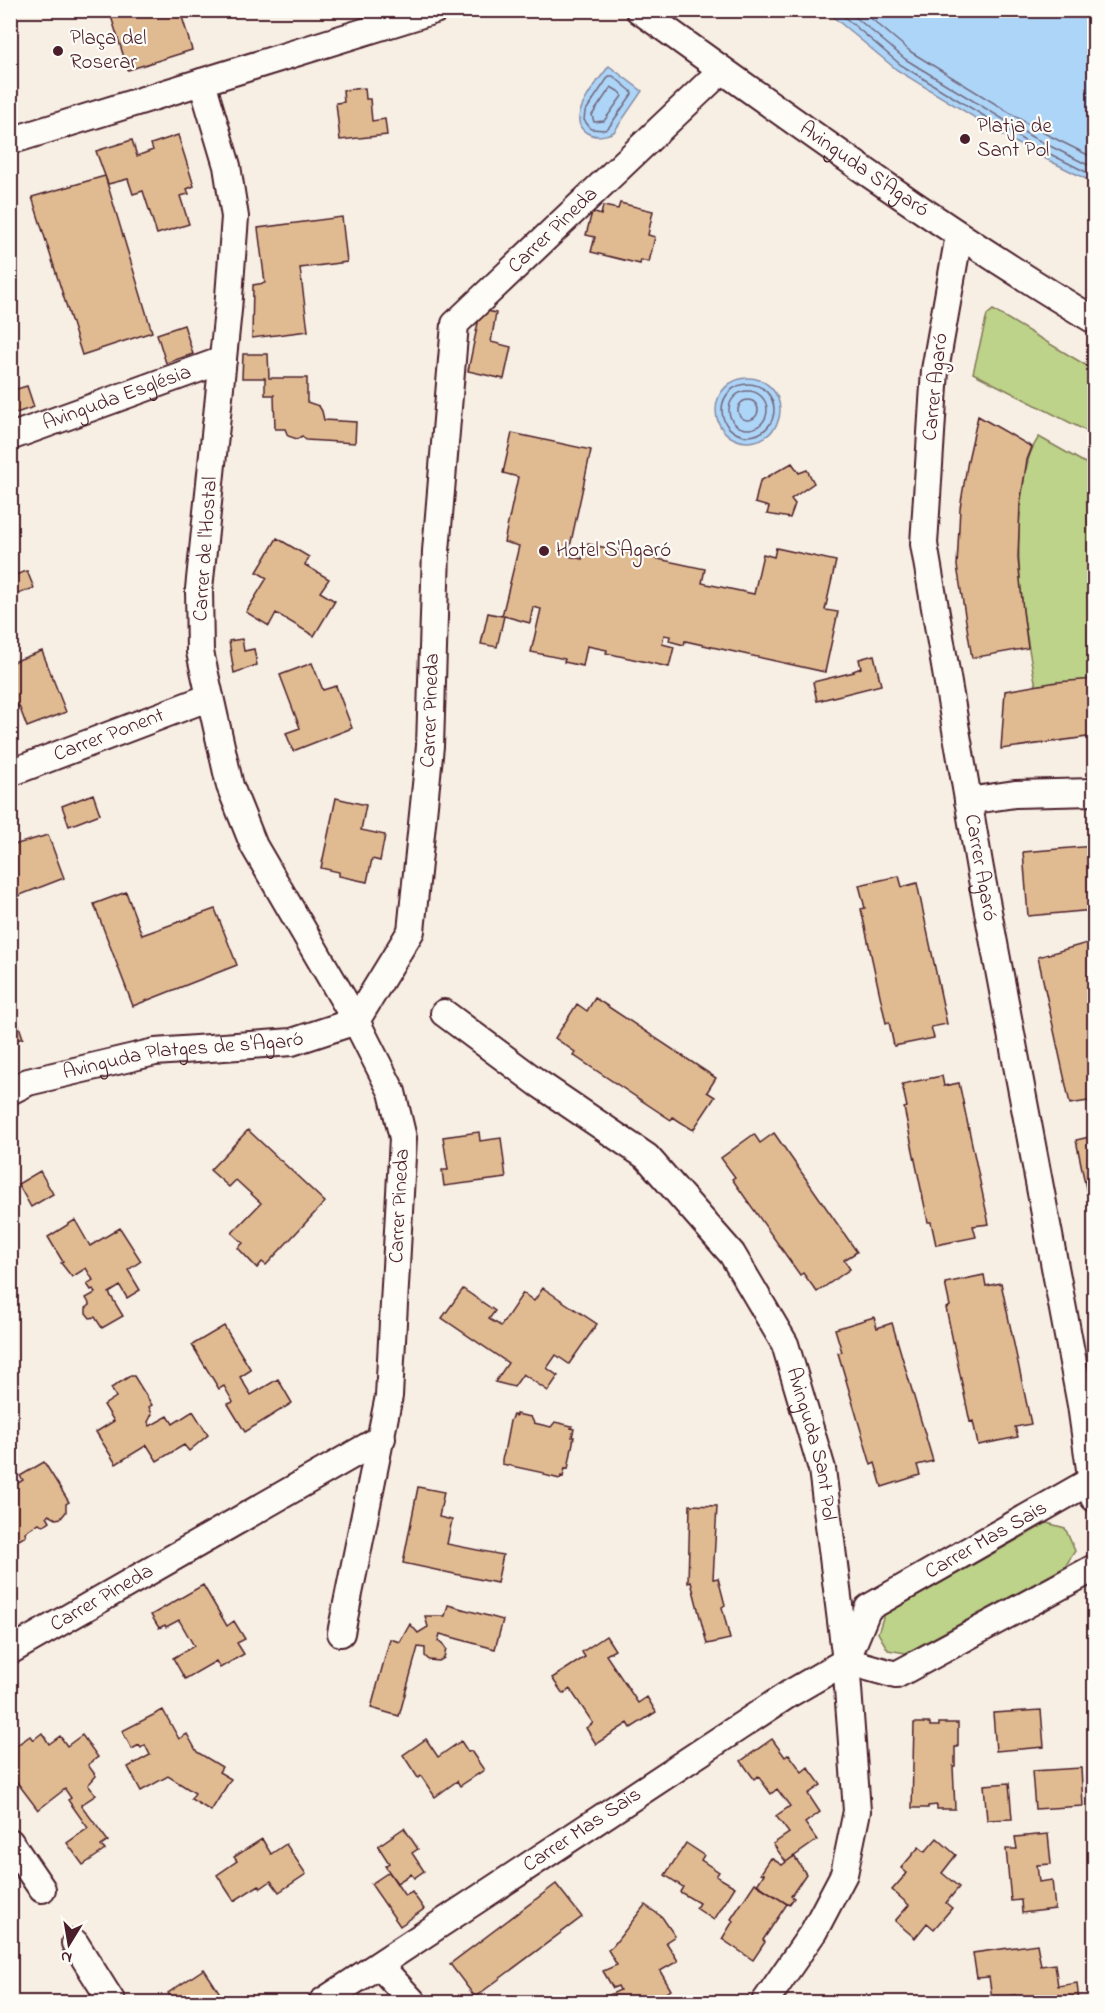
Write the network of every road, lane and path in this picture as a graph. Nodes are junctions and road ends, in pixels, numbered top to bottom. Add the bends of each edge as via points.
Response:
1 (435, 10) edge
2 (639, 10) edge
3 (722, 70) junction
4 (202, 82) junction
5 (10, 141) edge
6 (958, 235) junction
7 (1095, 320) edge
8 (223, 360) junction
9 (10, 437) edge
10 (210, 698) junction
11 (10, 773) edge
12 (1095, 792) edge
13 (968, 801) junction
14 (444, 1013) dead end
15 (356, 1021) junction
16 (10, 1090) edge
17 (382, 1438) junction
18 (1094, 1485) edge
19 (1095, 1568) edge
20 (341, 1633) dead end
21 (10, 1651) edge
22 (846, 1661) junction
23 (10, 1842) edge
24 (42, 1889) dead end
25 (75, 1943) dead end
26 (379, 1965) junction
27 (112, 2002) edge
28 (322, 2002) edge
29 (413, 2002) edge
30 (765, 2002) edge

1 - 4 street
2 - 3 street, Avinguda S'Agaró
3 - 6 street, Avinguda S'Agaró
3 - 15 street, Carrer Pineda via 455,324 436,551 430,746 411,931
4 - 5 street
4 - 8 street, Carrer de l'Hostal via 227,166 235,218
6 - 7 street, Avinguda S'Agaró
6 - 13 street, Carrer Agaró via 935,370 924,544
8 - 9 street, Avinguda Església
8 - 10 street, Carrer de l'Hostal via 199,589 200,652
10 - 11 street, Carrer Ponent
10 - 15 street, Carrer de l'Hostal via 230,786 254,846
12 - 13 street via 1015,794
13 - 18 street, Carrer Agaró
14 - 22 street, Avinguda Sant Pol via 647,1157 732,1254 785,1344 822,1469
15 - 16 street, Avinguda Platges de s'Agaró via 292,1042 155,1052 28,1082
15 - 17 street, Carrer Pineda via 392,1092 403,1138 389,1396
17 - 20 street, Carrer Pineda
17 - 21 street, Carrer Pineda
18 - 22 street, Carrer Mas Sais via 868,1608
19 - 22 street via 896,1675
22 - 26 street, Carrer Mas Sais via 789,1694
22 - 30 street, Avinguda Sant Pol via 856,1811 844,1874 814,1931
23 - 24 street
25 - 27 street
26 - 28 street, Carrer Mas Sais
26 - 29 street

